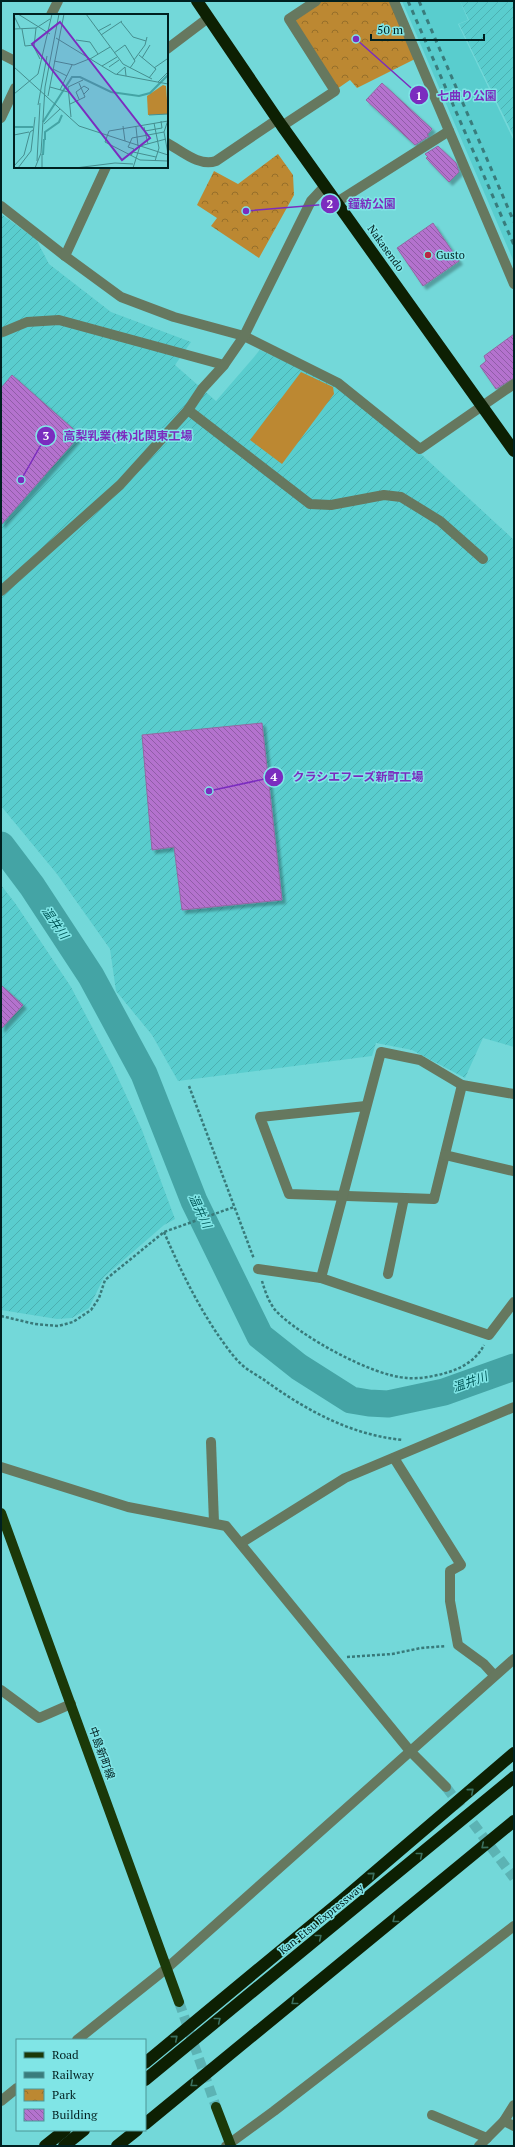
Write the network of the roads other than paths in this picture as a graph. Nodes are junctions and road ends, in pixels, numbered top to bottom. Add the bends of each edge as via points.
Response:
1 (58, 1) edge
2 (197, 1) edge
3 (316, 1) edge
4 (394, 1) edge
5 (52, 14) edge
6 (208, 18) junction
7 (168, 48) edge
8 (1, 54) edge
9 (14, 61) edge
10 (14, 90) edge
11 (1, 118) edge
12 (280, 122) junction
13 (449, 131) junction
14 (168, 144) edge
15 (106, 168) edge
16 (325, 186) junction
17 (337, 202) junction
18 (1, 206) edge
19 (65, 256) junction
20 (514, 284) edge
21 (3, 332) dead end
22 (244, 336) junction
23 (224, 365) junction
24 (514, 384) edge
25 (483, 405) junction
26 (188, 410) junction
27 (514, 450) edge
28 (483, 559) dead end
29 (1, 591) edge
30 (462, 1086) junction
31 (514, 1094) edge
32 (366, 1106) junction
33 (445, 1156) junction
34 (513, 1171) dead end
35 (342, 1196) junction
36 (404, 1198) junction
37 (258, 1270) dead end
38 (388, 1274) dead end
39 (321, 1278) junction
40 (514, 1302) edge
41 (514, 1407) edge
42 (211, 1442) dead end
43 (394, 1458) junction
44 (1, 1467) edge
45 (1, 1513) edge
46 (214, 1523) junction
47 (241, 1543) junction
48 (514, 1659) edge
49 (494, 1675) junction
50 (1, 1690) edge
51 (71, 1704) junction
52 (410, 1751) junction
53 (514, 1753) edge
54 (514, 1777) edge
55 (446, 1787) tunnel mouth
56 (514, 1821) edge
57 (514, 1926) edge
58 (167, 1968) junction
59 (179, 2002) tunnel mouth
60 (78, 2039) edge
61 (146, 2062) edge
62 (146, 2079) edge
63 (16, 2089) edge
64 (1, 2101) edge
65 (514, 2105) edge
66 (216, 2107) tunnel mouth
67 (432, 2115) dead end
68 (504, 2120) junction
69 (146, 2123) edge
70 (514, 2126) edge
71 (64, 2131) edge
72 (83, 2131) edge
73 (136, 2131) edge
74 (487, 2138) junction
75 (229, 2145) edge
76 (45, 2146) edge
77 (64, 2146) edge
78 (118, 2146) edge
79 (479, 2146) edge

1 - 5 street
2 - 6 highway, Nakasendo
3 - 12 street via 289,20 335,91
4 - 13 street
6 - 7 street
6 - 12 highway, Nakasendo
8 - 9 street
10 - 11 street
12 - 14 street via 207,164
12 - 16 highway, Nakasendo
13 - 17 street
13 - 20 street
15 - 19 street
16 - 17 highway, Nakasendo
16 - 22 street via 311,201
17 - 25 highway, Nakasendo
18 - 19 street
19 - 22 street via 121,297 174,317
21 - 23 street via 27,322 59,320
22 - 23 street
22 - 25 street via 338,383 420,449
23 - 26 street via 202,389
24 - 25 street
25 - 27 highway, Nakasendo
26 - 28 street via 310,504 331,505 384,495 401,497 440,521
26 - 29 street via 120,485
30 - 31 street
30 - 32 street via 420,1060 381,1052
30 - 33 street
32 - 35 street
32 - 35 street via 260,1117 289,1194
33 - 34 street
33 - 36 street via 434,1199
35 - 36 street
35 - 39 street
36 - 38 street
37 - 39 street
39 - 40 street via 489,1335
41 - 43 street
42 - 46 street
43 - 47 street via 345,1478
43 - 49 street via 461,1565 450,1571 450,1601 458,1645
44 - 46 street via 128,1507
45 - 51 main road, 中島新町線
46 - 47 street via 226,1526
47 - 52 street
48 - 49 street
49 - 52 street
50 - 51 street via 40,1718
51 - 58 main road, 中島新町線
52 - 55 street
52 - 58 street
61 -> 53 highway
62 -> 54 highway, Kan-Etsu Expressway
56 -> 69 highway
57 - 75 street
58 - 59 main road, 中島新町線
58 - 60 street
63 - 64 street
65 - 68 street
66 - 75 main road
67 - 74 street
68 - 70 street
68 - 74 street
71 - 76 highway
72 - 77 highway
73 - 78 highway
74 - 79 street

